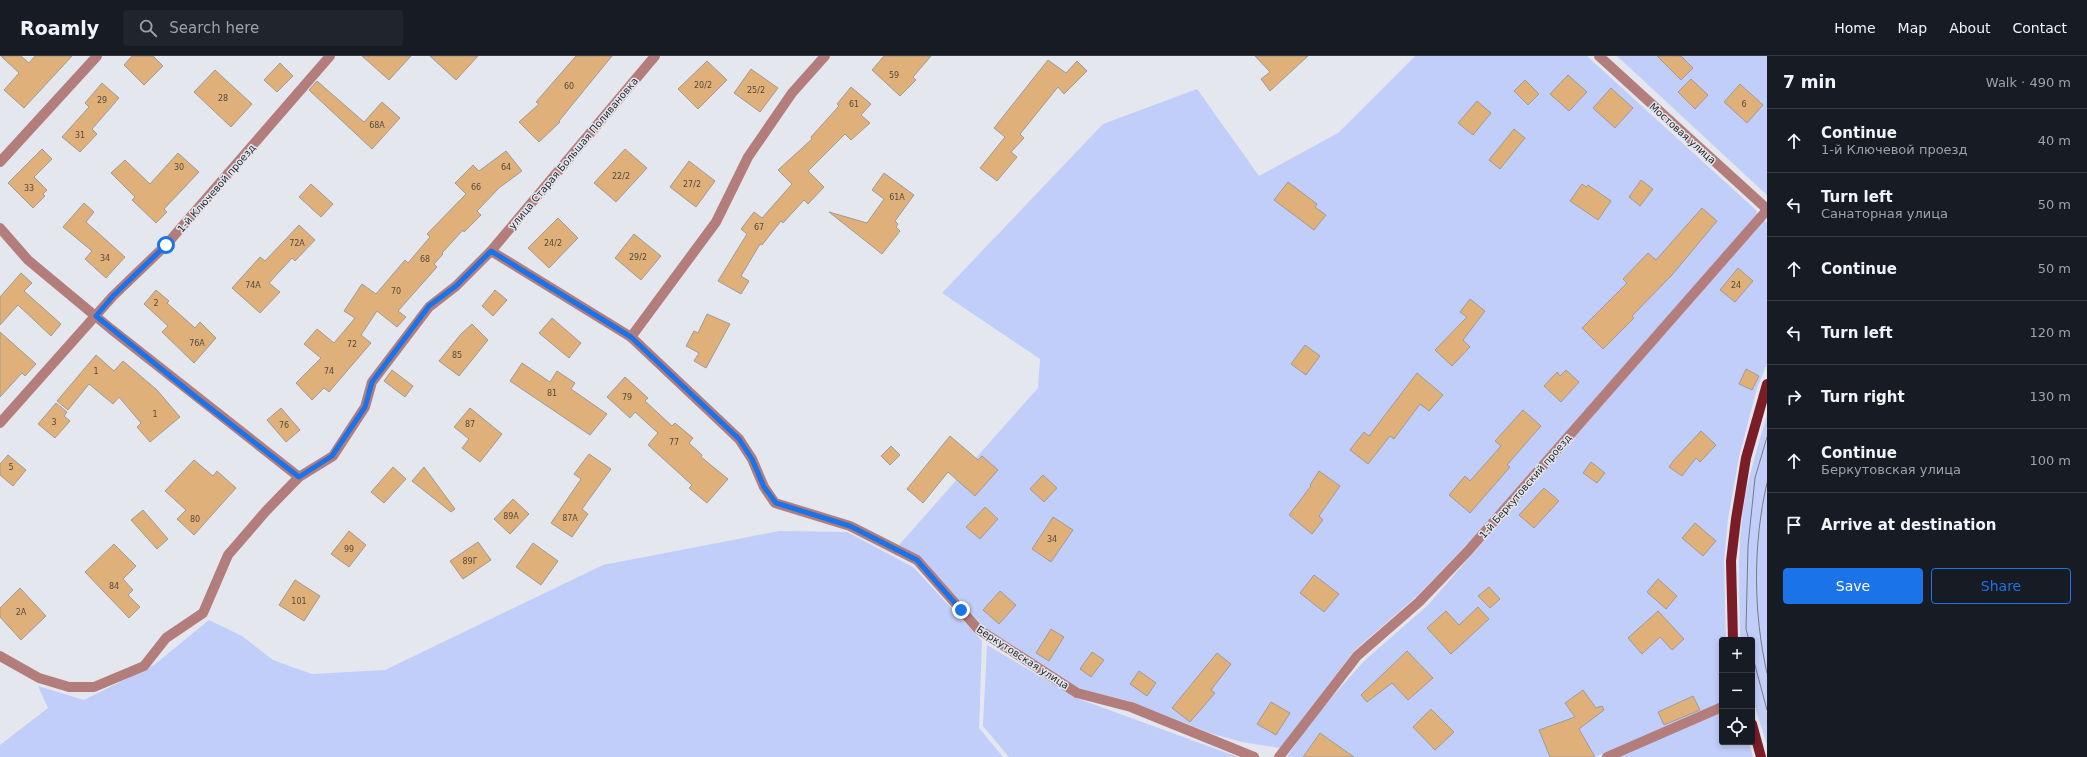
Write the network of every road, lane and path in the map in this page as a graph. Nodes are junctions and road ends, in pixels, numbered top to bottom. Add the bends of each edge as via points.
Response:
1 (97, 56) edge
2 (330, 56) edge
3 (655, 56) edge
4 (825, 56) edge
5 (1599, 56) edge
6 (0, 162) edge
7 (1767, 210) edge
8 (0, 228) edge
9 (491, 251) junction
10 (96, 316) junction
11 (631, 337) junction
12 (1767, 384) edge
13 (0, 423) edge
14 (299, 477) junction
15 (1733, 637) edge
16 (0, 656) edge
17 (1719, 708) edge
18 (1755, 735) edge
19 (1254, 757) edge
20 (1279, 757) edge
21 (1607, 757) edge
22 (1761, 757) edge

1 - 6 street
2 - 10 street, 1-й Ключевой проезд via 166,245
3 - 9 street, улица Старая Большая Поливановка
4 - 11 street via 792,93 748,157 716,222
5 - 7 street, Мостовая улица
7 - 20 street, 1-й Беркутовский проезд via 1468,551 1419,602 1357,656
8 - 10 street via 28,260
9 - 11 street
9 - 14 street, улица Старая Большая Поливановка via 456,286 429,306 372,382 365,407 332,456
10 - 13 street, 1-й Ключевой проезд
10 - 14 street
11 - 19 street, Беркутовская улица via 739,439 752,459 764,487 776,503 850,526 917,560 978,629 1077,693 1130,707
12 - 15 main road via 1746,458 1736,519 1731,561
14 - 16 street, улица Старая Большая Поливановка via 228,555 204,613 166,638 144,666 94,687 69,687 39,678
17 - 21 street
18 - 22 main road

